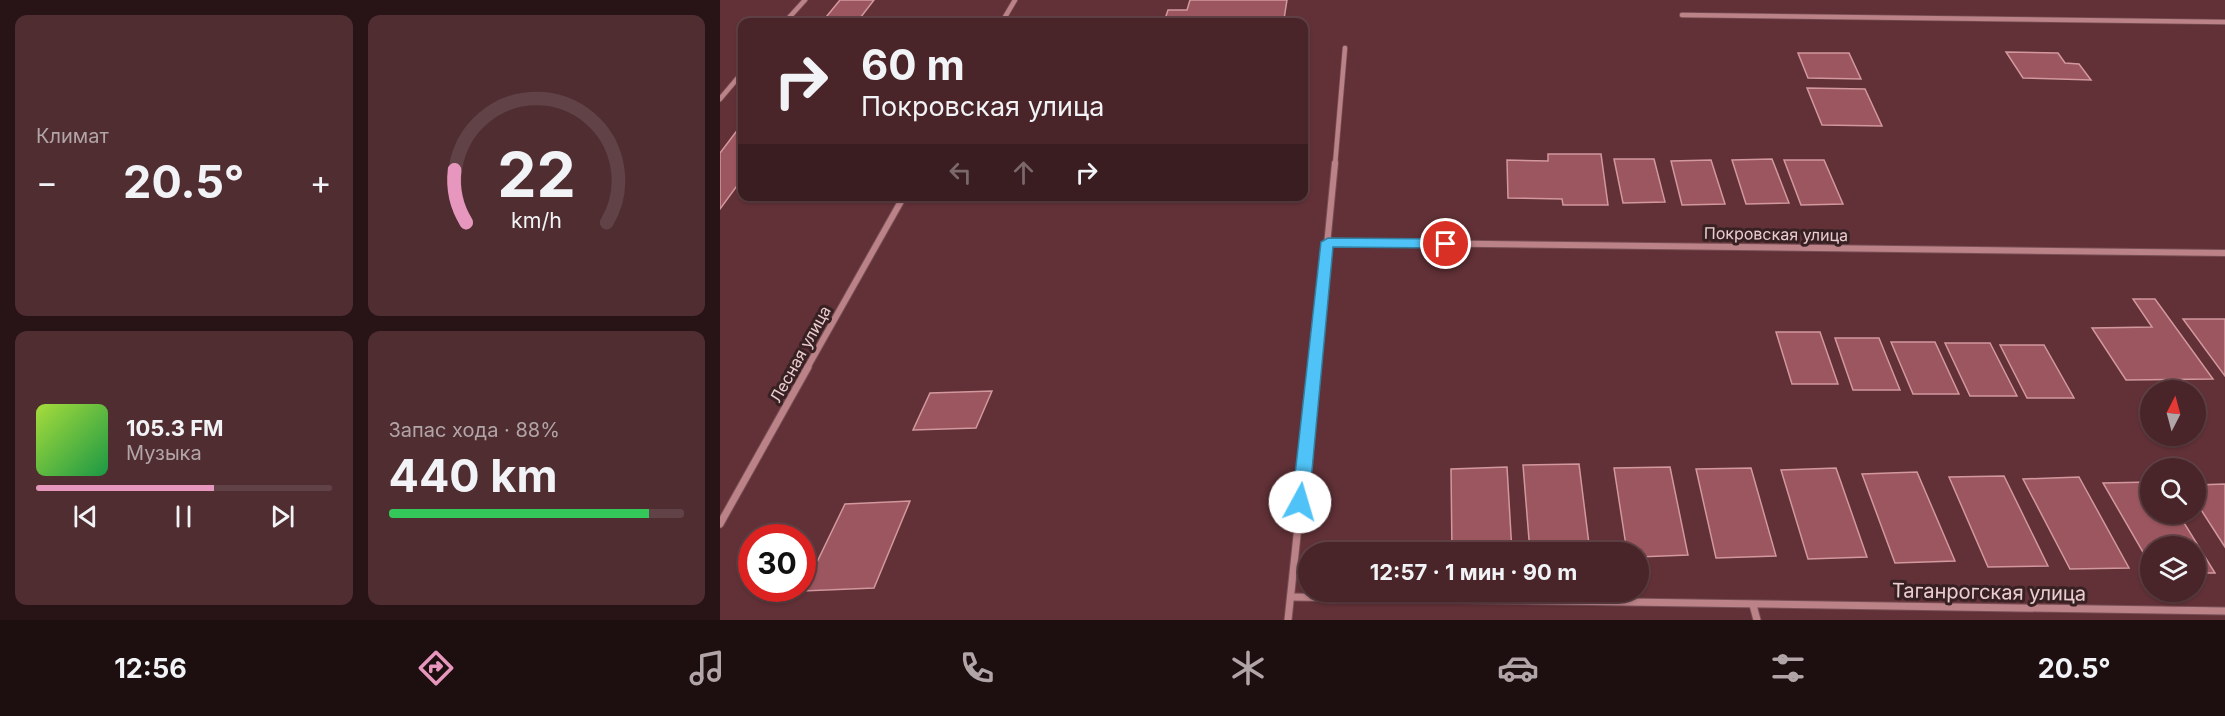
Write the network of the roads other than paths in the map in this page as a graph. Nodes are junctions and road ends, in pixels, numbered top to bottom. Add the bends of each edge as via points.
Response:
1 (805, 0) edge
2 (1015, 0) edge
3 (1682, 15) dead end
4 (789, 18) edge
5 (1004, 18) edge
6 (2225, 22) edge
7 (1345, 48) dead end
8 (738, 78) edge
9 (720, 99) edge
10 (901, 201) edge
11 (1328, 242) junction
12 (2225, 253) edge
13 (720, 524) edge
14 (1291, 597) junction
15 (1754, 605) junction
16 (2225, 611) edge
17 (1288, 620) edge
18 (1757, 620) edge

1 - 4 street
2 - 5 street
3 - 6 street
7 - 11 street
8 - 9 street
10 - 13 street, Лесная улица
11 - 12 street, Покровская улица
11 - 14 street
14 - 15 street, Таганрогская улица
14 - 17 street
15 - 16 street, Таганрогская улица
15 - 18 street

